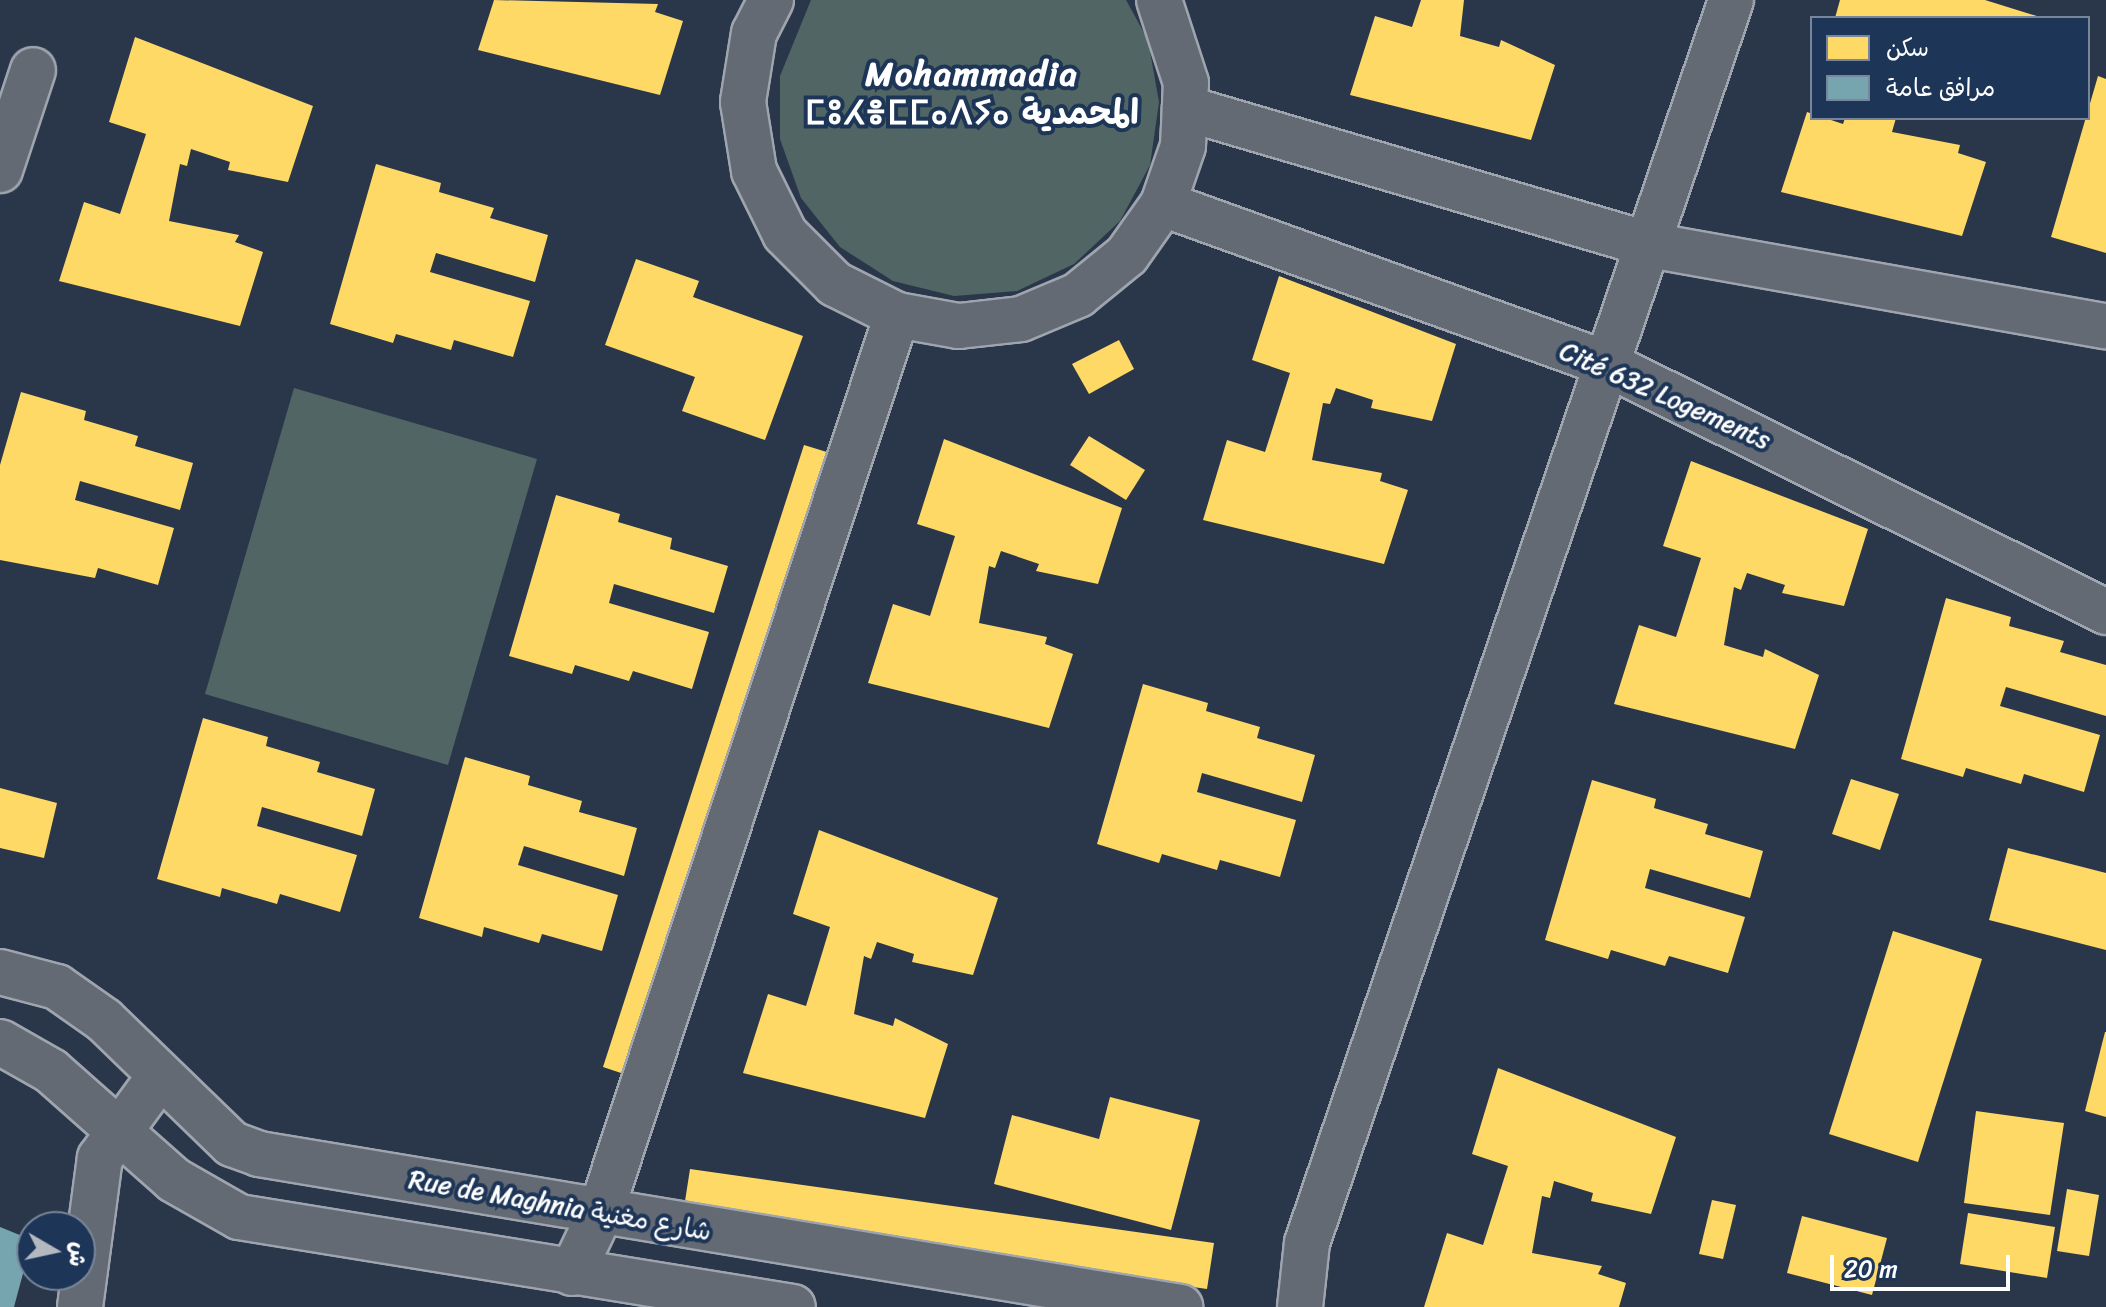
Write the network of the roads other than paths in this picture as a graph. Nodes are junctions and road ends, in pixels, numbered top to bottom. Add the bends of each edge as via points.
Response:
1 (771, 0) edge
2 (1159, 0) edge
3 (1731, 0) edge
4 (33, 70) dead end
5 (1185, 108) junction
6 (0, 170) edge
7 (1163, 204) junction
8 (1649, 245) junction
9 (897, 315) junction
10 (2106, 326) edge
11 (1609, 365) junction
12 (2106, 612) edge
13 (0, 972) edge
14 (0, 1042) edge
15 (160, 1076) junction
16 (115, 1129) junction
17 (600, 1214) junction
18 (572, 1273) junction
19 (80, 1307) edge
20 (793, 1307) edge
21 (1180, 1307) edge
22 (1300, 1307) edge

1 - 9 street via 754,33 743,102 754,171 785,234 835,284
2 - 5 street via 1171,21
3 - 8 street
4 - 6 street
5 - 7 street via 1183,146
5 - 8 street
7 - 9 street via 1127,255 1078,295 1035,313 959,326
7 - 11 street, Cité 632 Logements
8 - 10 street
8 - 11 street
9 - 17 street
11 - 12 street, Cité 632 Logements
11 - 22 street via 1307,1243
13 - 15 street, Rue de Maghnia شارع مغنية via 57,987 104,1020
14 - 16 street via 51,1071
15 - 16 street
15 - 17 street, Rue de Maghnia شارع مغنية via 232,1144 259,1154
16 - 18 street via 174,1180 239,1217
16 - 19 street via 100,1158
17 - 18 street
17 - 21 street, Rue de Maghnia شارع مغنية
18 - 20 street

